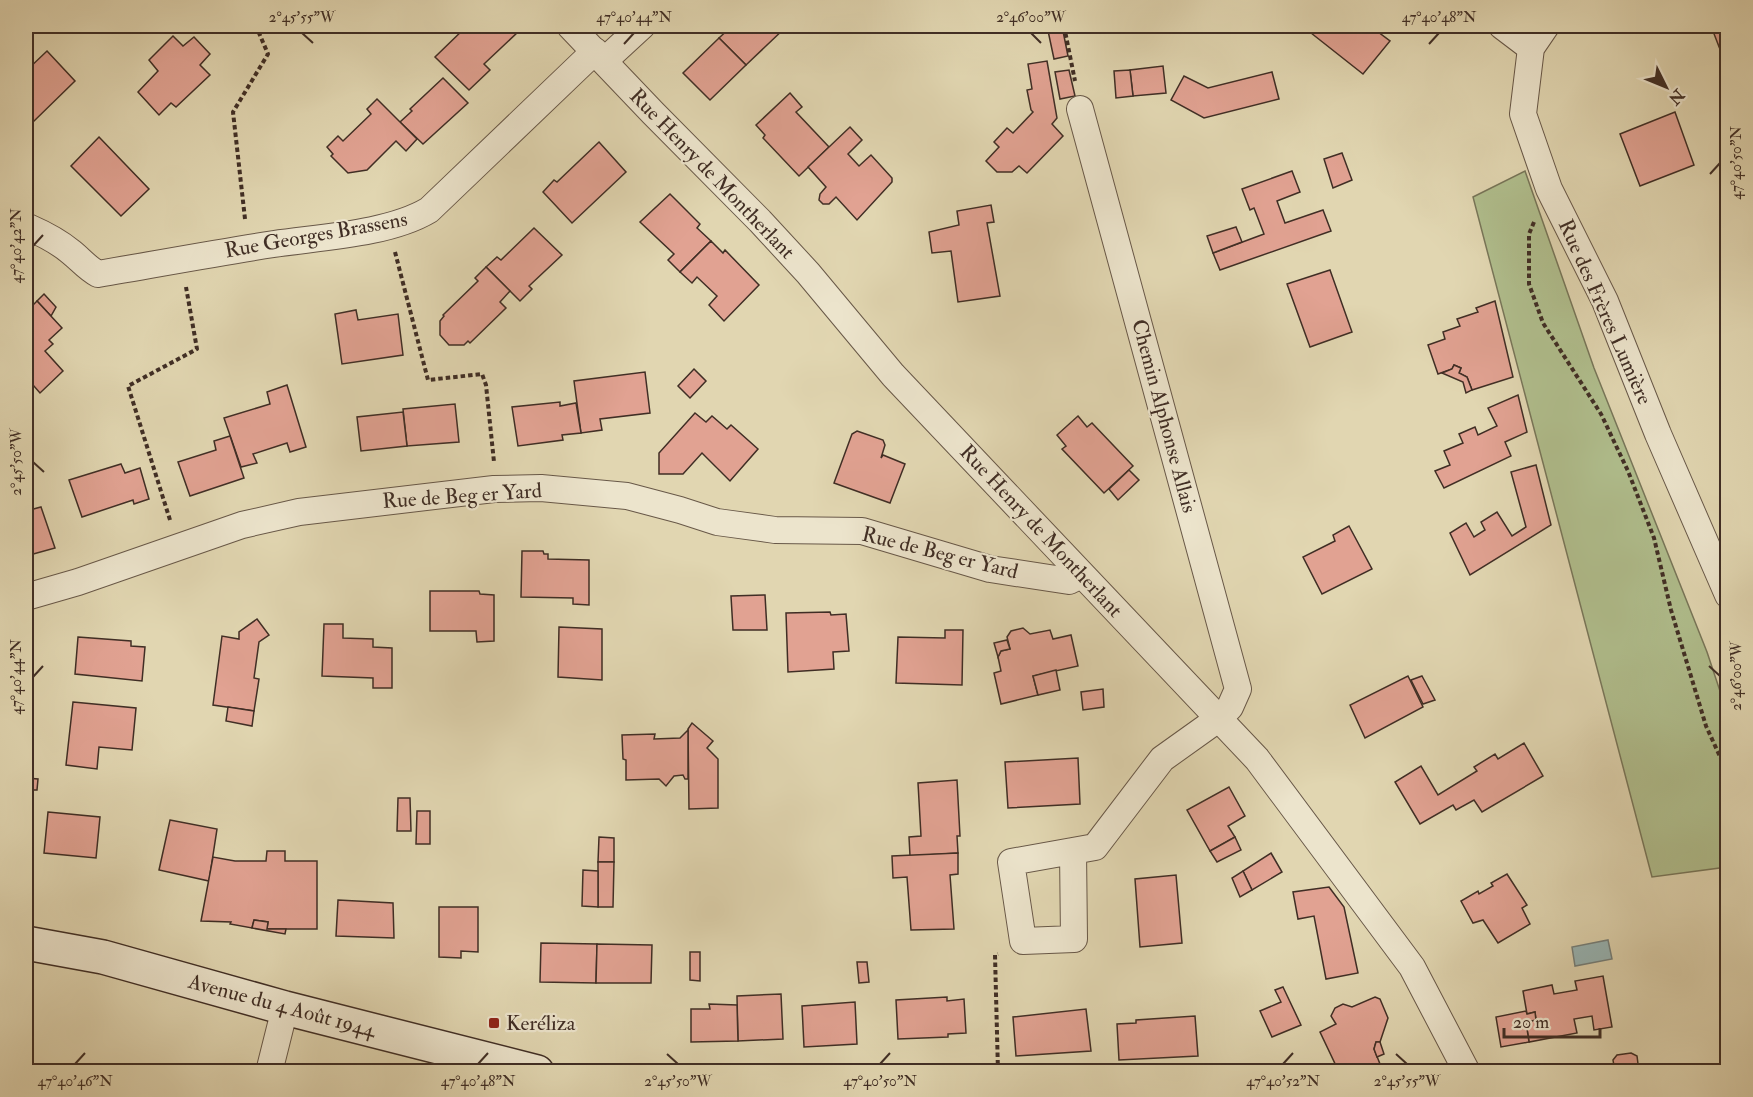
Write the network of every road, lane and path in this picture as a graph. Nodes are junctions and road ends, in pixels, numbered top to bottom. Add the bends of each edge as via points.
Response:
1 (255, 26) edge
2 (570, 26) edge
3 (642, 26) edge
4 (1064, 26) edge
5 (1502, 26) edge
6 (1546, 26) edge
7 (1531, 48) junction
8 (599, 56) junction
9 (1080, 109) joint
10 (1550, 189) junction
11 (26, 225) edge
12 (387, 226) junction
13 (248, 248) junction
14 (181, 260) junction
15 (494, 489) junction
16 (173, 550) junction
17 (1081, 575) junction
18 (1728, 595) edge
19 (26, 597) edge
20 (1218, 718) junction
21 (1728, 774) edge
22 (1072, 851) junction
23 (1023, 941) junction
24 (26, 943) edge
25 (285, 1008) junction
26 (269, 1071) edge
27 (537, 1071) edge
28 (998, 1071) edge
29 (1467, 1071) edge

1 - 13 path via 268,54 233,112
2 - 8 street, Rue Henry de Montherlant
3 - 8 street, Rue Georges Brassens
4 - 9 path
5 - 7 street
6 - 7 street, Rue des Frères Lumière
7 - 10 street, Rue des Frères Lumière via 1523,114
8 - 12 street, Rue Georges Brassens via 429,210
8 - 17 street, Rue Henry de Montherlant via 760,221 893,375
9 - 20 street, Chemin Alphonse Allais via 1238,689 1230,707
10 - 18 street, Rue des Frères Lumière via 1605,301
10 - 21 path via 1528,234 1529,284 1543,323 1601,414 1628,471 1654,538 1706,726
11 - 14 street, Rue Georges Brassens via 47,235 98,274
12 - 13 street, Rue Georges Brassens
12 - 15 path via 428,380 482,374 493,450
13 - 14 street, Rue Georges Brassens
14 - 16 path via 197,349 128,386 172,526
15 - 16 street, Rue de Beg er Yard via 298,512 242,525
15 - 17 street, Rue de Beg er Yard via 542,488 627,496 717,522 775,530 862,531 990,569 1069,581
16 - 19 street, Rue de Beg er Yard
17 - 20 street, Rue Henry de Montherlant
20 - 22 street, Chemin Alphonse Allais via 1162,759 1095,847
20 - 29 street, Rue Henry de Montherlant via 1257,759 1412,968
22 - 23 street via 1074,939
22 - 23 street, Chemin Alphonse Allais via 1011,862
23 - 28 path via 995,955
24 - 25 street, Avenue du 4 Août 1944 via 103,957
25 - 26 street
25 - 27 street, Avenue du 4 Août 1944

